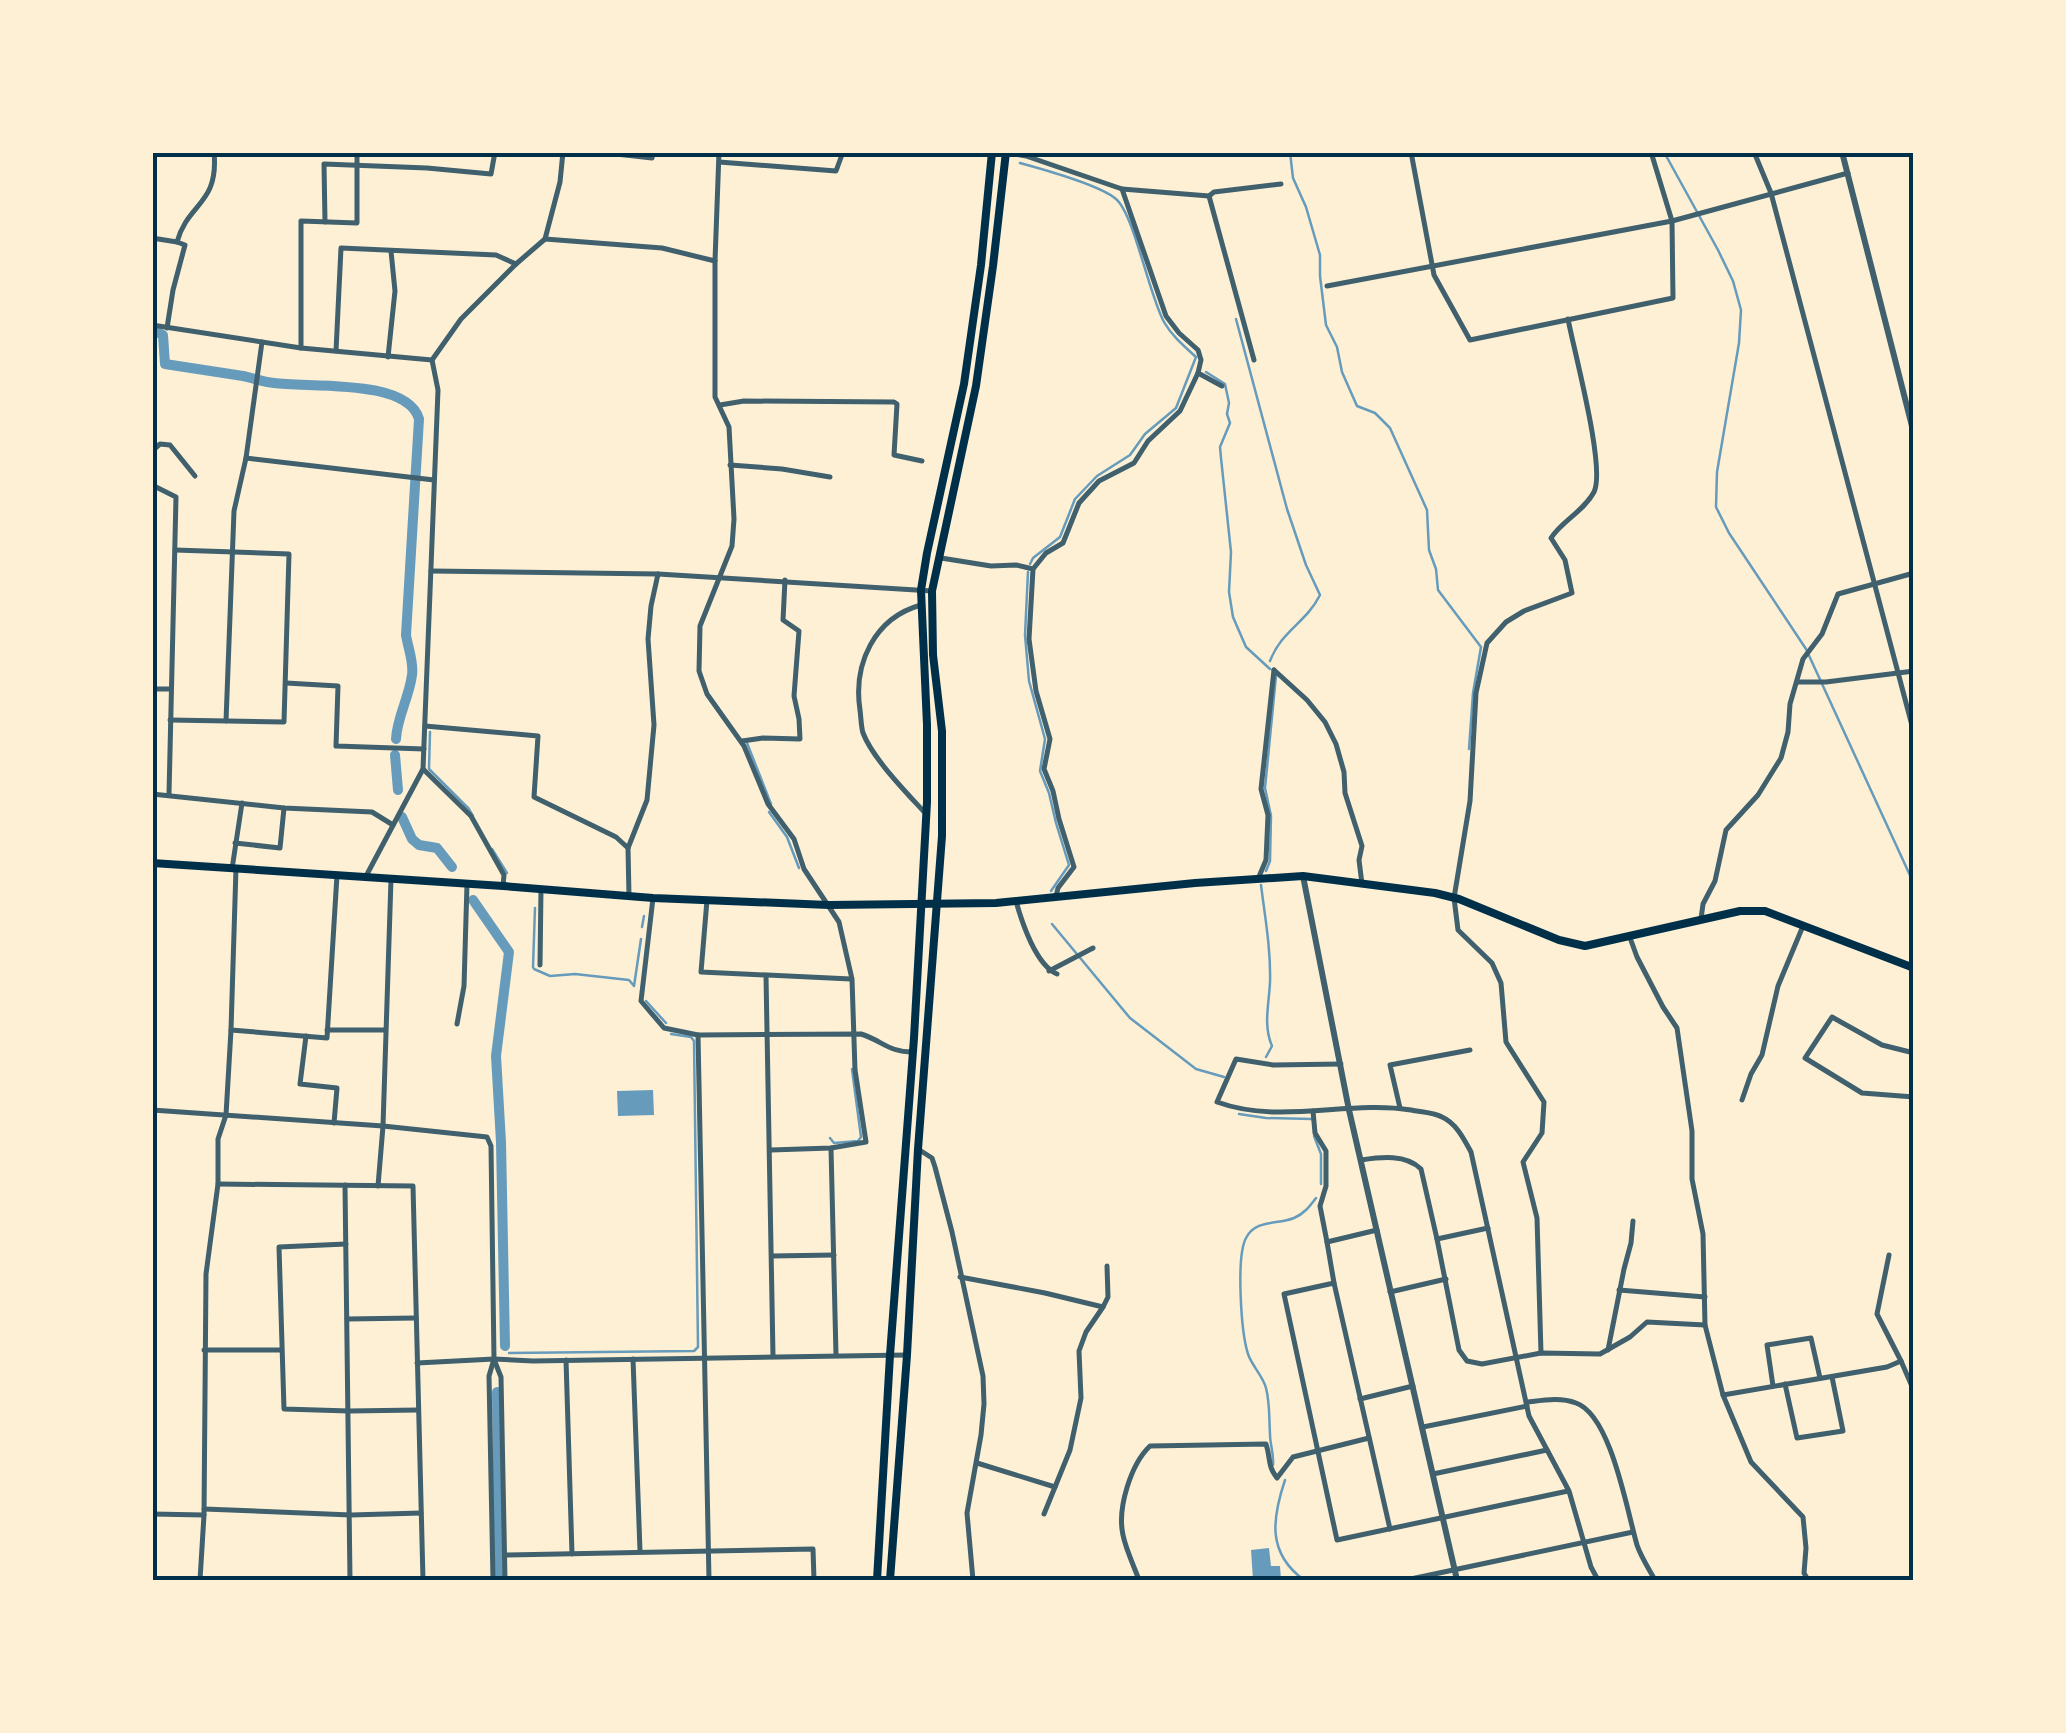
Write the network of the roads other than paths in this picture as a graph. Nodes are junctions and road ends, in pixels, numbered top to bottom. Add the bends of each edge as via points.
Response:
1 (214, 152) edge
2 (356, 152) edge
3 (495, 152) edge
4 (563, 152) edge
5 (598, 152) edge
6 (653, 152) edge
7 (719, 152) edge
8 (844, 152) edge
9 (992, 152) edge
10 (1411, 152) edge
11 (1651, 152) edge
12 (1754, 152) edge
13 (1842, 152) edge
14 (1005, 153) edge
15 (719, 162) junction
16 (356, 164) junction
17 (1848, 173) junction
18 (1281, 184) dead end
19 (1122, 189) junction
20 (1772, 193) junction
21 (1210, 196) junction
22 (1672, 221) junction
23 (325, 223) junction
24 (152, 238) edge
25 (544, 240) junction
26 (178, 242) junction
27 (392, 250) junction
28 (715, 261) junction
29 (516, 264) junction
30 (1432, 264) junction
31 (1327, 286) dead end
32 (1568, 320) junction
33 (152, 325) edge
34 (168, 328) junction
35 (262, 342) junction
36 (302, 348) junction
37 (336, 351) junction
38 (388, 357) junction
39 (432, 360) junction
40 (1254, 360) dead end
41 (1198, 372) junction
42 (1222, 386) dead end
43 (720, 405) junction
44 (1914, 434) edge
45 (152, 451) edge
46 (246, 458) junction
47 (922, 461) dead end
48 (730, 465) junction
49 (195, 476) dead end
50 (830, 477) dead end
51 (434, 480) junction
52 (152, 485) edge
53 (175, 550) junction
54 (232, 552) junction
55 (938, 557) junction
56 (1033, 569) junction
57 (431, 571) junction
58 (1914, 573) edge
59 (658, 574) junction
60 (718, 576) junction
61 (786, 580) junction
62 (1874, 584) junction
63 (921, 590) junction
64 (932, 591) junction
65 (921, 604) junction
66 (1914, 671) edge
67 (1900, 675) junction
68 (1797, 682) junction
69 (286, 684) junction
70 (152, 689) edge
71 (171, 690) junction
72 (170, 720) junction
73 (226, 721) junction
74 (425, 726) junction
75 (1914, 733) edge
76 (741, 741) junction
77 (424, 749) junction
78 (423, 769) junction
79 (152, 794) edge
80 (169, 794) junction
81 (242, 803) junction
82 (284, 808) junction
83 (926, 814) junction
84 (393, 825) junction
85 (235, 843) junction
86 (628, 848) junction
87 (152, 863) edge
88 (234, 868) junction
89 (338, 876) junction
90 (1302, 876) junction
91 (365, 878) junction
92 (391, 879) junction
93 (1258, 880) junction
94 (467, 884) junction
95 (503, 886) junction
96 (1362, 886) junction
97 (541, 889) junction
98 (629, 896) junction
99 (653, 898) junction
100 (1055, 898) junction
101 (1454, 898) junction
102 (707, 900) junction
103 (1016, 901) junction
104 (920, 904) junction
105 (937, 904) junction
106 (828, 905) junction
107 (1700, 919) junction
108 (1803, 926) junction
109 (1629, 935) junction
110 (1093, 948) dead end
111 (540, 965) dead end
112 (1914, 968) edge
113 (1050, 971) junction
114 (1057, 974) dead end
115 (766, 976) junction
116 (852, 979) junction
117 (457, 1024) dead end
118 (231, 1030) junction
119 (327, 1030) junction
120 (385, 1030) junction
121 (855, 1034) junction
122 (698, 1035) junction
123 (306, 1036) junction
124 (768, 1036) junction
125 (1470, 1050) dead end
126 (913, 1052) junction
127 (1914, 1052) edge
128 (1341, 1064) junction
129 (1914, 1098) edge
130 (1742, 1100) dead end
131 (1400, 1108) junction
132 (152, 1110) edge
133 (1349, 1110) junction
134 (1313, 1111) junction
135 (226, 1115) junction
136 (334, 1123) junction
137 (383, 1126) junction
138 (830, 1148) junction
139 (918, 1149) junction
140 (771, 1150) junction
141 (1361, 1160) junction
142 (218, 1184) junction
143 (346, 1185) junction
144 (378, 1186) junction
145 (1633, 1221) dead end
146 (1488, 1228) junction
147 (1377, 1230) junction
148 (1437, 1239) junction
149 (1327, 1242) junction
150 (346, 1244) junction
151 (834, 1255) junction
152 (772, 1256) junction
153 (1889, 1256) dead end
154 (1106, 1266) dead end
155 (960, 1277) junction
156 (1446, 1279) junction
157 (1334, 1283) junction
158 (1620, 1290) junction
159 (1390, 1292) junction
160 (1705, 1297) junction
161 (1103, 1307) junction
162 (416, 1318) junction
163 (348, 1319) junction
164 (1705, 1324) junction
165 (204, 1350) junction
166 (282, 1350) junction
167 (1608, 1350) junction
168 (1541, 1353) junction
169 (890, 1354) junction
170 (836, 1355) junction
171 (907, 1355) junction
172 (774, 1356) junction
173 (1516, 1356) junction
174 (704, 1358) junction
175 (494, 1359) junction
176 (632, 1359) junction
177 (566, 1360) junction
178 (1902, 1362) junction
179 (417, 1363) junction
180 (1832, 1376) junction
181 (1820, 1378) junction
182 (1785, 1384) junction
183 (1414, 1386) junction
184 (1773, 1386) junction
185 (1914, 1391) edge
186 (1722, 1395) junction
187 (1360, 1399) junction
188 (1527, 1404) junction
189 (418, 1410) junction
190 (349, 1411) junction
191 (1423, 1428) junction
192 (1369, 1438) junction
193 (1318, 1450) junction
194 (1547, 1450) junction
195 (977, 1462) junction
196 (1433, 1474) junction
197 (1056, 1487) junction
198 (1569, 1491) junction
199 (204, 1512) junction
200 (421, 1513) junction
201 (152, 1514) edge
202 (350, 1514) junction
203 (1044, 1514) dead end
204 (1442, 1517) junction
205 (1390, 1529) junction
206 (1634, 1531) junction
207 (1584, 1544) junction
208 (708, 1551) junction
209 (640, 1552) junction
210 (572, 1554) junction
211 (505, 1555) junction
212 (1455, 1570) junction
213 (200, 1580) edge
214 (350, 1580) edge
215 (422, 1580) edge
216 (492, 1580) edge
217 (505, 1580) edge
218 (709, 1580) edge
219 (814, 1580) edge
220 (877, 1580) edge
221 (890, 1580) edge
222 (973, 1580) edge
223 (1139, 1580) edge
224 (1406, 1580) edge
225 (1457, 1580) edge
226 (1598, 1580) edge
227 (1655, 1580) edge
228 (1808, 1580) edge

1 - 26 street via 210,193
2 - 16 street
3 - 16 street via 492,174
4 - 25 street
5 - 6 street via 652,158
7 - 15 street
8 - 15 street via 836,171
9 - 63 main road via 964,384
10 - 30 street
11 - 22 street
12 - 20 street
13 - 17 street
14 - 19 street
14 - 55 main road via 976,386
15 - 28 street
16 - 23 street via 357,223
16 - 23 street via 324,164
17 - 20 street
17 - 44 street
18 - 21 street
19 - 21 street
19 - 41 street via 1166,316 1198,350
20 - 22 street
20 - 62 street
21 - 40 street
22 - 30 street
22 - 32 street via 1672,298
23 - 36 street via 301,221
24 - 26 street
25 - 28 street via 662,248
25 - 29 street
26 - 34 street via 185,245
27 - 29 street via 496,255
27 - 37 street via 341,248
27 - 38 street
28 - 43 street
29 - 39 street
30 - 31 street
30 - 32 street via 1470,340
32 - 101 street via 1597,480 1551,538 1566,560 1572,593 1524,611 1487,643
33 - 34 street
34 - 35 street
35 - 36 street
35 - 46 street
36 - 37 street
37 - 38 street
38 - 39 street
39 - 51 street via 438,390
41 - 42 street
41 - 56 street via 1180,411 1134,463 1099,481 1079,504 1063,542
43 - 47 street via 894,402 894,455
43 - 48 street via 729,426
45 - 49 street via 170,445
46 - 51 street
46 - 54 street
48 - 50 street
48 - 60 street via 732,546
51 - 57 street
52 - 53 street via 176,497
53 - 54 street
53 - 71 street
54 - 69 street via 288,554
54 - 73 street
55 - 56 street
55 - 64 main road
56 - 100 street via 1029,638 1050,739 1044,769 1074,867
57 - 59 street
57 - 74 street
58 - 62 street
59 - 60 street
59 - 86 street via 648,639 654,724 647,800
60 - 61 street
60 - 76 street via 700,626 700,671 707,694
61 - 63 street
61 - 76 street via 783,620 799,631 794,696 800,739
62 - 67 street
62 - 68 street via 1838,594
63 - 64 street
63 - 65 main road
64 - 105 main road via 942,731
65 - 83 main road
65 - 83 street via 891,618 866,650 857,694 862,732
66 - 67 street
67 - 68 street
67 - 75 street
68 - 107 street via 1781,758 1726,830
69 - 73 street via 284,722
69 - 77 street via 338,686 336,746
70 - 71 street
71 - 72 street
72 - 73 street
72 - 80 street
74 - 77 street
74 - 86 street via 538,736 534,797
76 - 106 street via 768,804 790,831 804,870
77 - 78 street
78 - 84 street
78 - 95 street via 470,816 504,875
79 - 80 street
80 - 81 street
81 - 82 street
81 - 85 street
82 - 84 street via 372,812
82 - 85 street via 280,848
83 - 104 main road
84 - 91 street
85 - 88 street
86 - 98 street
87 - 88 main road
88 - 89 main road
88 - 118 street
89 - 91 main road
89 - 119 street
90 - 93 main road
90 - 96 main road
90 - 128 street
91 - 92 main road
92 - 94 main road
92 - 120 street
93 - 96 street via 1266,860 1268,815 1261,788 1274,670 1307,700 1336,744 1362,846
93 - 100 main road
94 - 95 main road
94 - 117 street
95 - 97 main road
96 - 101 main road
97 - 98 main road
97 - 111 street
98 - 99 main road
99 - 102 main road
99 - 122 street via 640,1002 664,1028
100 - 103 main road
101 - 109 main road via 1585,946
101 - 168 street via 1458,930 1485,954 1501,983 1506,1042 1544,1102 1542,1133 1523,1162 1537,1218
102 - 106 main road
102 - 115 street via 701,972
103 - 105 main road
103 - 113 street
104 - 105 main road
104 - 106 main road
104 - 126 main road
105 - 139 main road
106 - 116 street via 839,922
107 - 108 main road via 1765,911
107 - 109 main road
108 - 112 main road
108 - 130 street
109 - 160 street via 1678,1028
110 - 113 street
113 - 114 street
115 - 116 street
115 - 124 street
116 - 121 street
118 - 123 street
118 - 135 street
119 - 120 street
119 - 123 street via 327,1038
120 - 137 street
121 - 124 street
121 - 126 street via 892,1051
121 - 138 street via 866,1142
122 - 124 street
122 - 174 street
123 - 136 street via 300,1084 337,1088
124 - 140 street
125 - 131 street via 1390,1065
126 - 169 main road
127 - 129 street via 1882,1045 1832,1018 1805,1058 1862,1093
128 - 133 street
128 - 134 street via 1236,1060 1217,1102 1262,1113
131 - 133 street
131 - 146 street via 1445,1118 1462,1134
132 - 135 street
133 - 134 street
133 - 141 street
134 - 149 street via 1315,1133 1326,1150 1320,1206
135 - 136 street
135 - 142 street via 218,1139
136 - 137 street
137 - 144 street
137 - 175 street via 487,1137
138 - 140 street
138 - 151 street
139 - 155 street via 935,1167
139 - 171 main road
140 - 152 street
141 - 147 street
141 - 148 street via 1416,1163
142 - 143 street
142 - 165 street
143 - 144 street
143 - 150 street
144 - 162 street via 413,1186
145 - 158 street
146 - 148 street
146 - 173 street
147 - 149 street
147 - 159 street
148 - 156 street
149 - 157 street
150 - 163 street
150 - 166 street via 279,1247
151 - 152 street
151 - 170 street
152 - 172 street
153 - 178 street via 1877,1314
154 - 161 street
155 - 161 street
155 - 195 street via 982,1376
156 - 159 street
156 - 173 street via 1463,1358 1482,1364
157 - 187 street
157 - 193 street via 1284,1294
158 - 160 street
158 - 167 street
159 - 183 street
160 - 164 street
161 - 197 street via 1079,1351 1082,1398
162 - 163 street
162 - 179 street
163 - 190 street
164 - 167 street via 1647,1322
164 - 186 street
165 - 166 street
165 - 199 street
166 - 190 street via 284,1409
167 - 168 street
168 - 173 street
169 - 170 street
169 - 171 street
169 - 220 main road
170 - 172 street
171 - 221 main road
172 - 174 street
173 - 188 street
174 - 176 street
174 - 208 street
175 - 177 street
175 - 179 street
175 - 211 street via 501,1377
175 - 216 street
176 - 177 street
176 - 209 street
177 - 210 street
178 - 180 street
178 - 185 street
179 - 189 street
180 - 181 street
180 - 182 street via 1843,1432 1797,1438
181 - 182 street
181 - 184 street via 1811,1338 1767,1346
182 - 184 street
183 - 187 street
183 - 191 street
184 - 186 street
186 - 228 street via 1750,1462 1802,1517
187 - 192 street
188 - 191 street
188 - 194 street
188 - 206 street via 1578,1403 1601,1426
189 - 190 street
189 - 200 street
190 - 202 street
191 - 196 street
192 - 193 street
192 - 205 street
193 - 205 street via 1337,1540
193 - 223 street via 1292,1457 1277,1478 1268,1467 1266,1444 1150,1446 1130,1476 1122,1522
194 - 196 street
194 - 198 street
195 - 197 street
195 - 222 street via 967,1512
196 - 204 street
197 - 203 street
198 - 204 street
198 - 207 street
199 - 201 street
199 - 202 street
199 - 213 street
200 - 202 street
200 - 215 street
202 - 214 street
204 - 205 street
204 - 212 street
206 - 207 street
206 - 227 street
207 - 212 street
207 - 226 street
208 - 209 street
208 - 218 street
208 - 219 street via 813,1549
209 - 210 street
210 - 211 street
211 - 217 street
212 - 224 street
212 - 225 street

